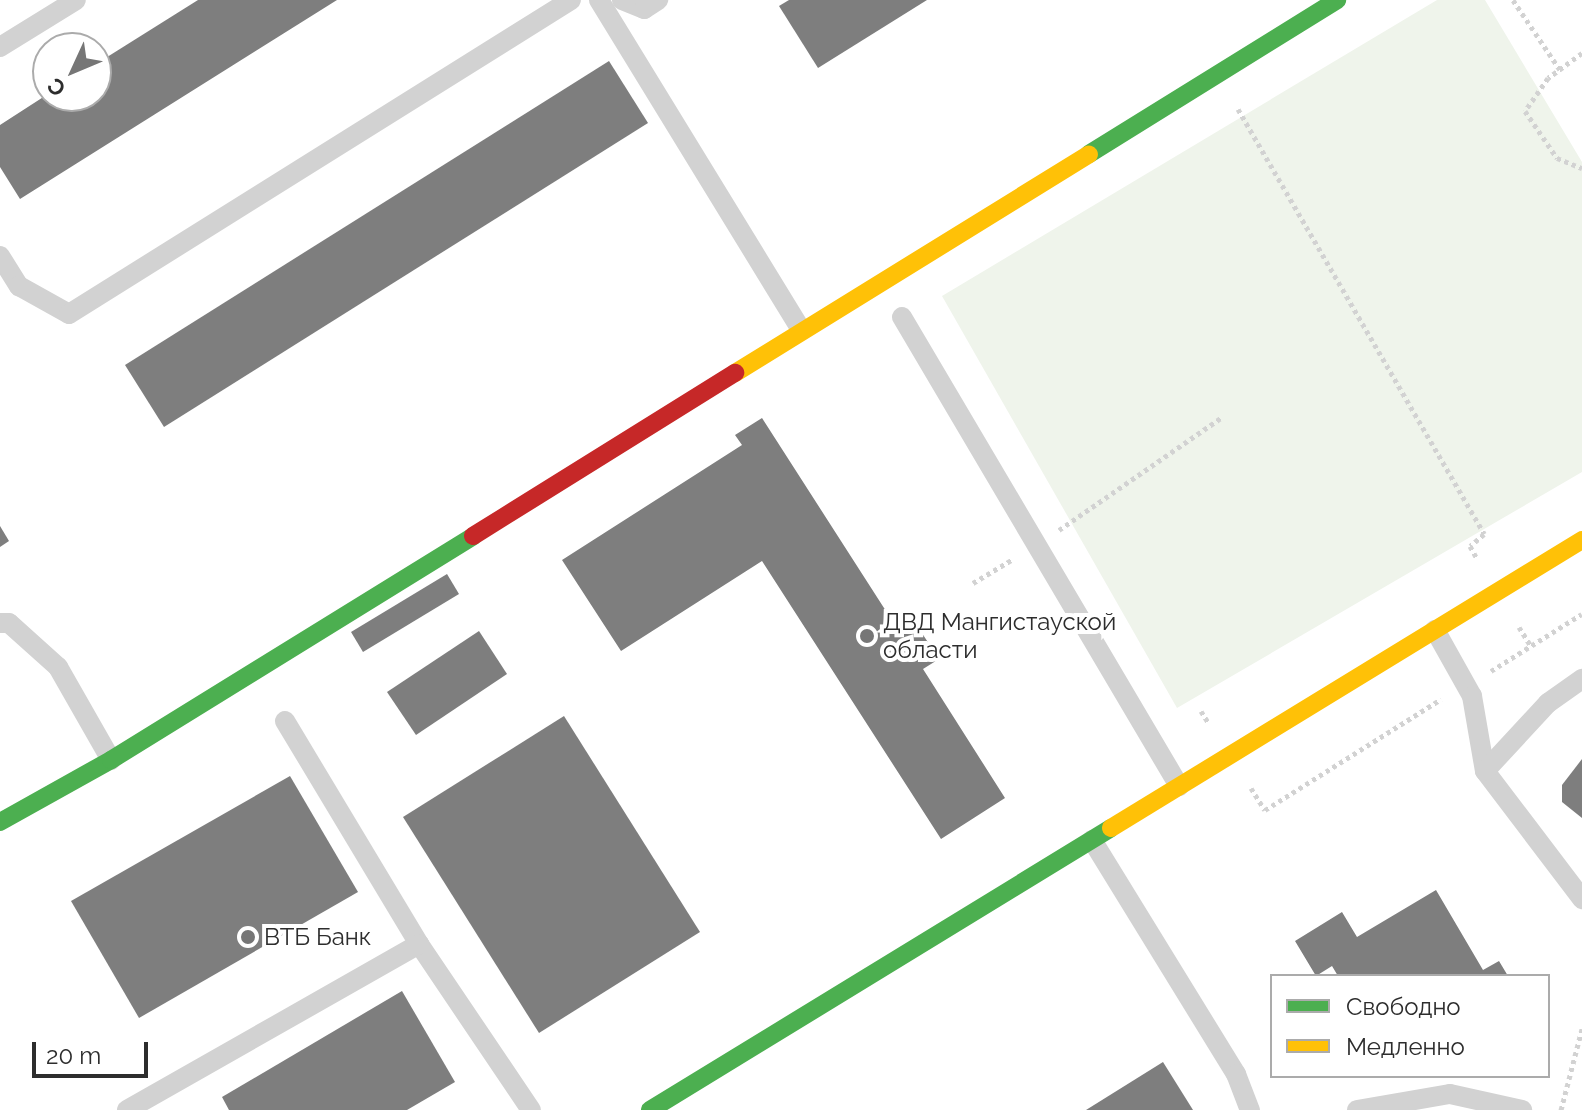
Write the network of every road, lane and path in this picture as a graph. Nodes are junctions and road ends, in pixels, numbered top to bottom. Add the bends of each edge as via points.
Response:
1 (76, 0) edge
2 (571, 0) edge
3 (599, 0) edge
4 (622, 0) edge
5 (658, 0) edge
6 (1337, 0) edge
7 (1513, 0) edge
8 (0, 47) edge
9 (1582, 53) edge
10 (1560, 70) junction
11 (1218, 74) junction
12 (1582, 168) edge
13 (0, 256) edge
14 (902, 317) dead end
15 (801, 330) junction
16 (1221, 418) dead end
17 (1582, 540) edge
18 (1037, 545) junction
19 (973, 583) dead end
20 (1497, 592) junction
21 (1582, 614) edge
22 (0, 623) edge
23 (1435, 630) junction
24 (1531, 646) junction
25 (1582, 679) edge
26 (1467, 686) junction
27 (285, 721) dead end
28 (1230, 755) junction
29 (111, 760) junction
30 (1485, 771) junction
31 (1179, 786) junction
32 (0, 822) edge
33 (1092, 840) junction
34 (1582, 899) edge
35 (419, 944) junction
36 (1582, 1029) edge
37 (127, 1110) edge
38 (531, 1110) edge
39 (650, 1110) edge
40 (1250, 1110) edge
41 (1357, 1110) edge
42 (1522, 1110) edge
43 (1561, 1110) edge

1 - 8 lane
2 - 13 lane via 69,314 19,286
3 - 15 lane
4 - 5 lane via 644,9
6 - 11 street
7 - 10 path
9 - 10 path
10 - 12 path via 1525,111 1557,158
11 - 15 street
11 - 20 path via 1484,534 1470,546
14 - 18 lane
15 - 29 street
16 - 18 path
17 - 20 street
18 - 19 path
18 - 31 lane
20 - 23 street
20 - 24 path
21 - 24 path
22 - 29 lane via 9,623 58,667
23 - 26 lane
23 - 28 street
24 - 26 path
25 - 30 lane via 1548,703
26 - 28 path via 1408,715 1265,810
26 - 30 lane via 1479,719
27 - 35 lane
28 - 31 street
29 - 32 street
30 - 34 lane
31 - 33 street
33 - 39 street
33 - 40 lane via 1236,1074
35 - 37 lane
35 - 38 lane
36 - 43 path
41 - 42 lane via 1450,1094

